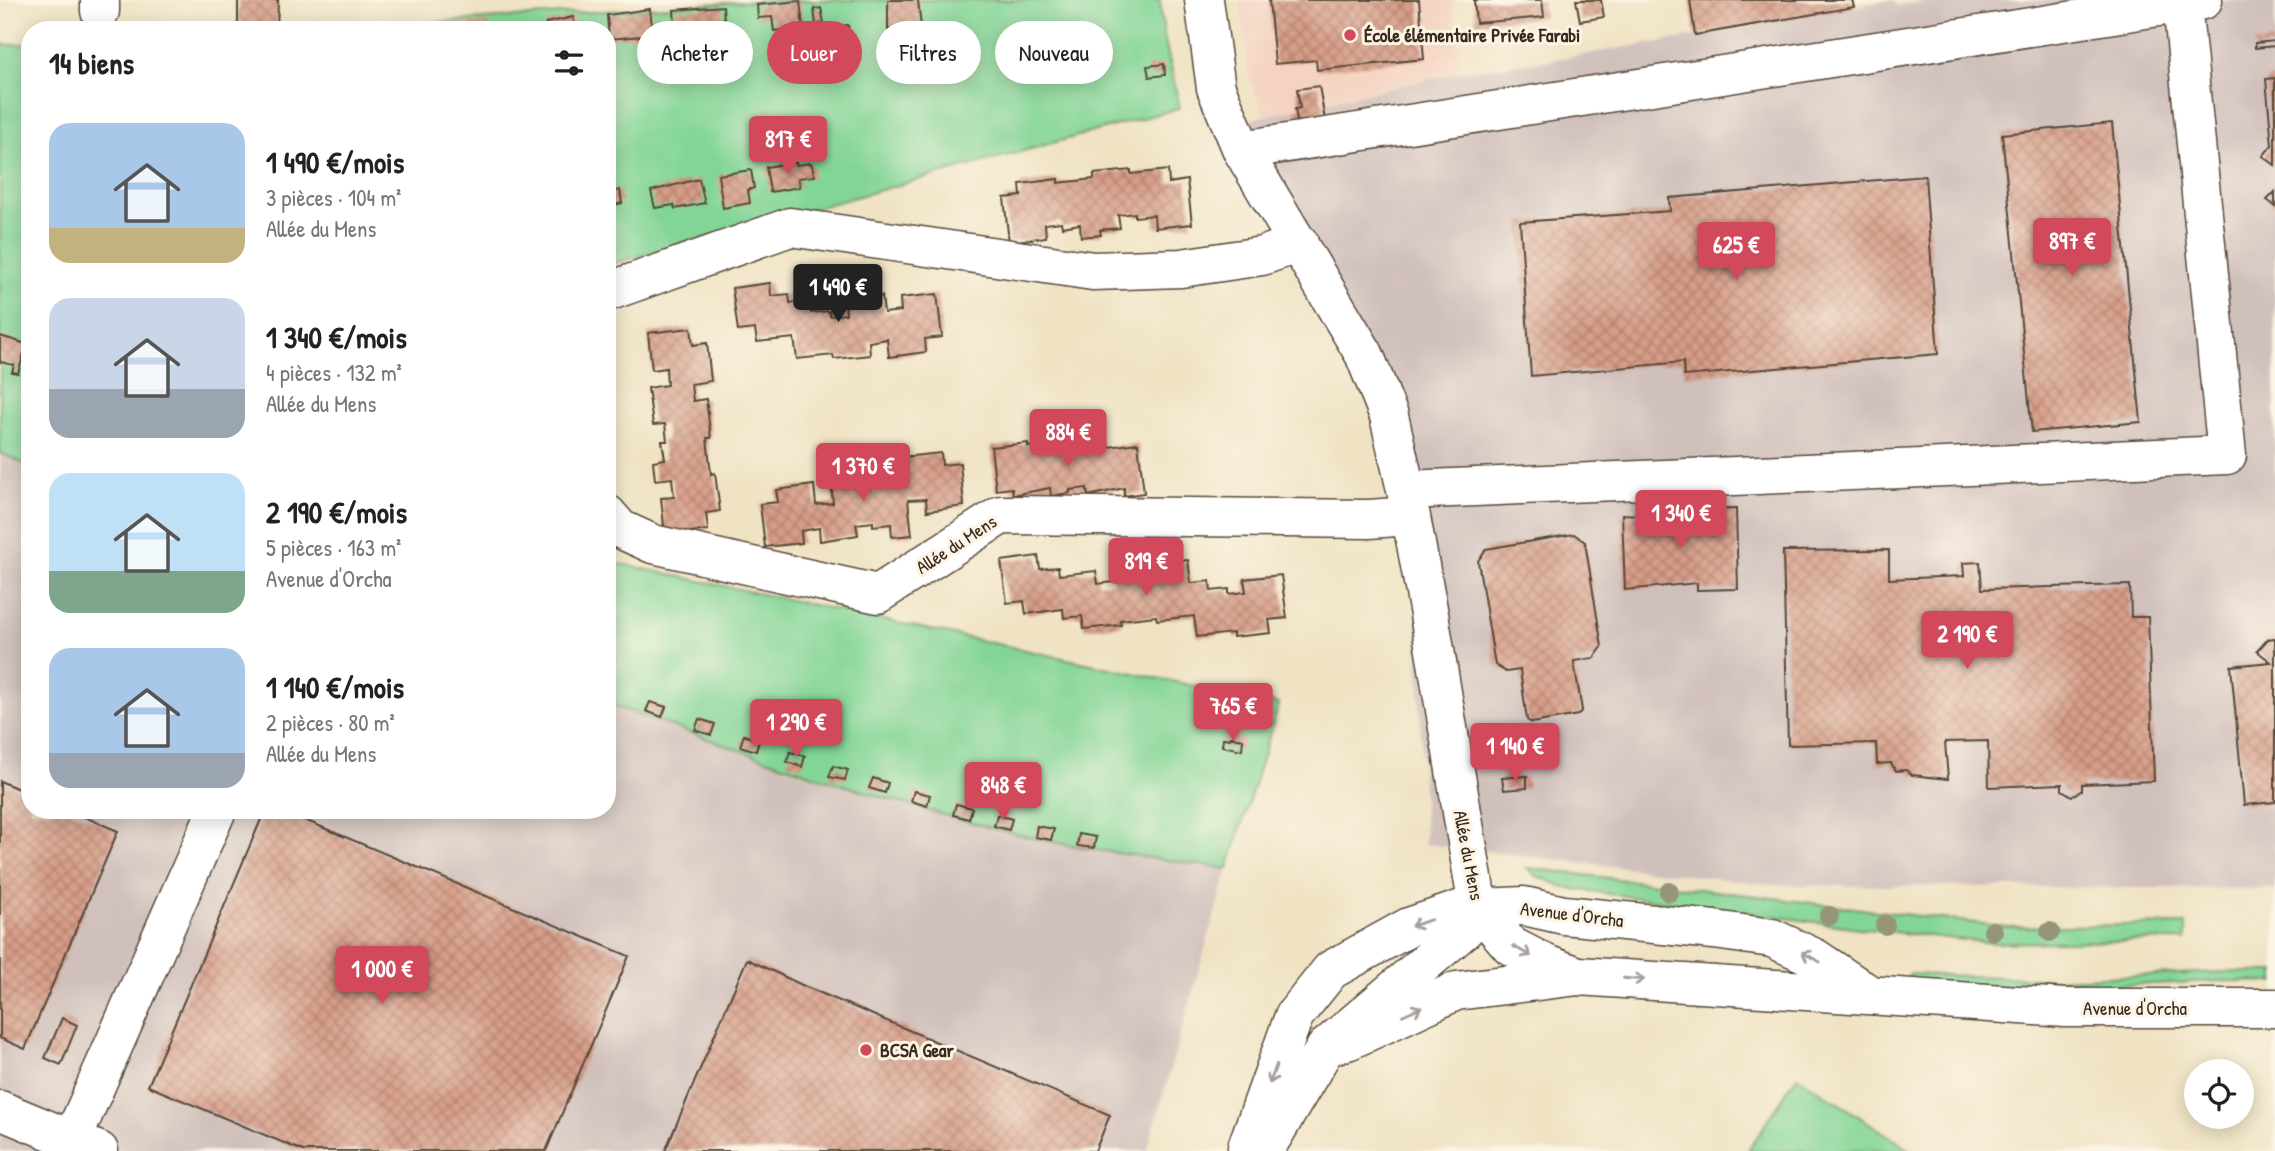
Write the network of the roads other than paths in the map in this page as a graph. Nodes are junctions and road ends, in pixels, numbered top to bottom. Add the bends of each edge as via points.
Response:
1 (1203, 0) edge
2 (2192, 2) edge
3 (1242, 150) junction
4 (1299, 243) junction
5 (616, 289) edge
6 (1408, 503) junction
7 (616, 524) edge
8 (213, 819) edge
9 (1478, 908) junction
10 (1578, 976) junction
11 (1868, 995) junction
12 (2275, 1008) edge
13 (1326, 1047) junction
14 (0, 1110) edge
15 (85, 1145) edge
16 (1246, 1151) edge
17 (1264, 1151) edge

1 - 3 street, Allée du Mens via 1216,88
2 - 3 street
2 - 6 street via 2228,455
3 - 4 street, Allée du Mens
4 - 5 street via 1262,256 1181,268 1093,271 790,227
4 - 6 street, Allée du Mens via 1364,354 1389,416
6 - 7 street, Allée du Mens via 1369,519 1001,514 878,594 653,544
6 - 9 street, Allée du Mens
8 - 15 street
9 -> 10 street, Allée du Mens via 1511,946
11 -> 9 street, Avenue d'Orcha via 1815,958 1772,938 1564,915 1524,906
9 - 13 street via 1465,929
9 -> 16 street, Avenue d'Orcha via 1409,927 1331,970 1294,1016
10 -> 11 street, Avenue d'Orcha
13 -> 10 street, Avenue d'Orcha via 1456,991
11 - 12 street, Avenue d'Orcha via 2065,1007
13 - 17 street
14 - 15 street

